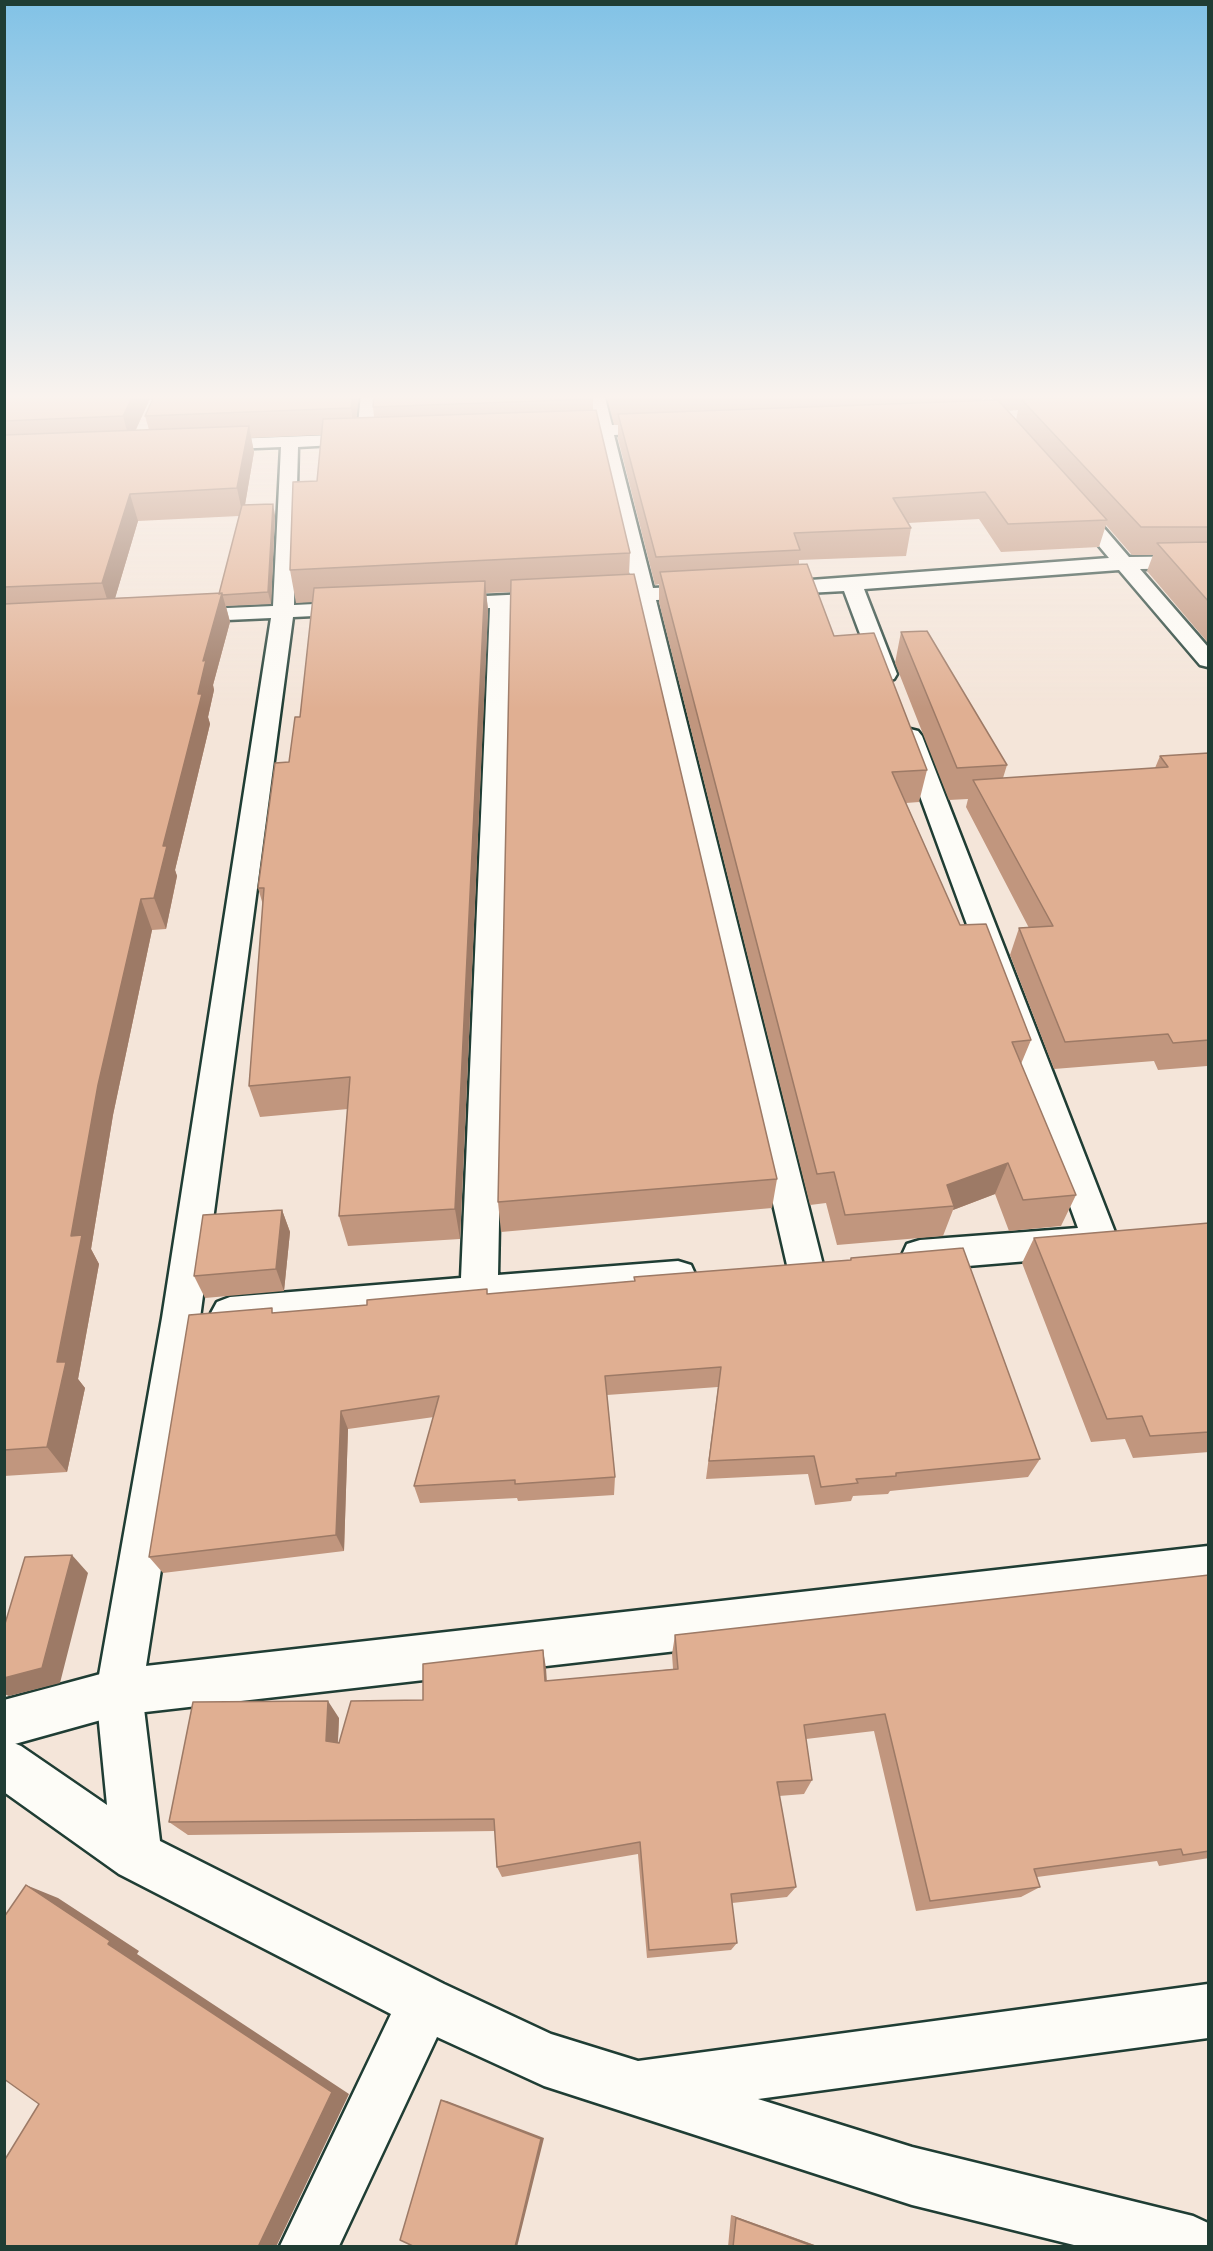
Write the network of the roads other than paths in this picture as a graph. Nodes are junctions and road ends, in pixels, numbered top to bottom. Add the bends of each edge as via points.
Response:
1 (288, 499) edge
2 (622, 499) edge
3 (1069, 499) edge
4 (1209, 562) edge
5 (1126, 563) junction
6 (852, 585) junction
7 (749, 590) edge
8 (726, 591) edge
9 (645, 595) junction
10 (501, 602) junction
11 (420, 605) edge
12 (374, 607) edge
13 (283, 611) junction
14 (167, 617) edge
15 (1209, 660) edge
16 (887, 1258) edge
17 (840, 1262) edge
18 (805, 1265) junction
19 (770, 1268) edge
20 (712, 1273) edge
21 (479, 1292) junction
22 (181, 1318) junction
23 (1209, 1568) edge
24 (119, 1692) junction
25 (4, 1724) edge
26 (4, 1763) edge
27 (137, 1856) junction
28 (425, 2003) junction
29 (1209, 2012) edge
30 (634, 2088) junction
31 (309, 2247) edge
32 (1193, 2247) edge

1 - 13 street
2 - 9 street
3 - 5 street
4 - 5 street
5 - 6 street
5 - 15 street
6 - 7 street
6 - 16 street via 1116,1239
8 - 9 street
9 - 10 street
9 - 18 street
10 - 11 street
10 - 21 street
12 - 13 street
13 - 14 street
13 - 22 street
17 - 18 street
18 - 19 street
20 - 21 street
21 - 22 street
22 - 24 street
23 - 24 street
24 - 25 street
24 - 27 street
26 - 27 street
27 - 28 street
28 - 30 street via 544,2059
28 - 31 street
29 - 30 street
30 - 32 street via 912,2176

